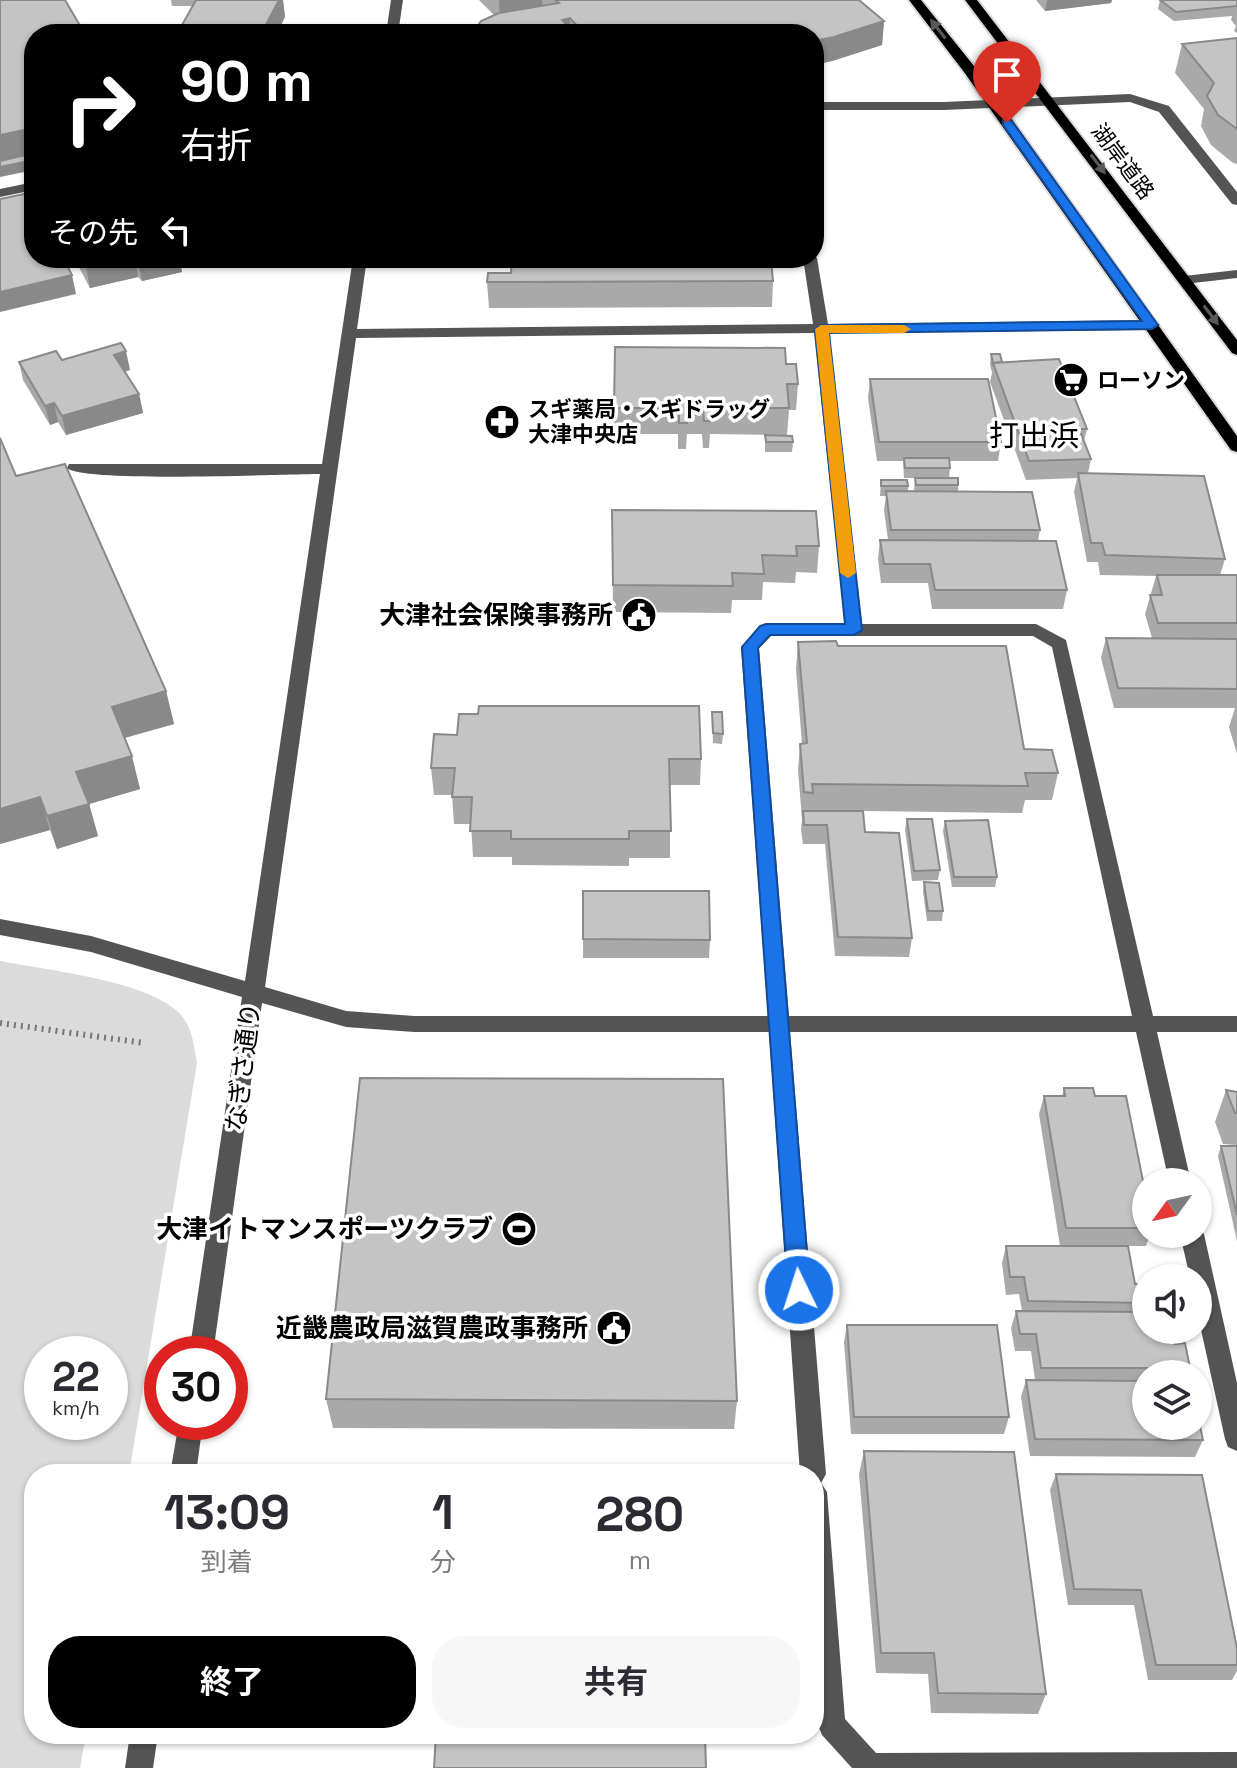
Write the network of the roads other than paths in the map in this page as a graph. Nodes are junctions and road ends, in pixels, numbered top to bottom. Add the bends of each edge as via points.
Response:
1 (397, 0) edge
2 (915, 0) edge
3 (971, 0) edge
4 (393, 24) edge
5 (1051, 101) junction
6 (994, 104) junction
7 (824, 106) edge
8 (24, 188) edge
9 (0, 193) edge
10 (1237, 201) edge
11 (359, 268) edge
12 (812, 268) edge
13 (1237, 274) edge
14 (1184, 280) junction
15 (1152, 325) junction
16 (821, 329) junction
17 (349, 334) junction
18 (1237, 350) edge
19 (1237, 447) edge
20 (75, 468) dead end
21 (330, 469) junction
22 (854, 630) junction
23 (0, 927) edge
24 (255, 991) junction
25 (778, 1024) junction
26 (1145, 1024) junction
27 (1237, 1024) edge
28 (1177, 1168) edge
29 (1195, 1248) edge
30 (204, 1336) edge
31 (1237, 1439) edge
32 (188, 1440) edge
33 (185, 1464) edge
34 (812, 1464) edge
35 (824, 1621) edge
36 (143, 1744) edge
37 (1237, 1766) edge
38 (1080, 1767) edge
39 (139, 1768) edge

1 - 4 street
6 -> 2 main road
3 - 5 main road, 湖岸道路
5 - 6 street
5 - 10 street via 1130,98 1164,109
5 -> 14 main road, 湖岸道路
6 - 7 street
6 - 15 main road
8 - 9 street
11 - 17 street
12 - 16 street
13 - 14 street
14 -> 18 main road, 湖岸道路
15 - 16 street
15 - 19 main road
16 - 17 street
16 - 22 street
17 - 21 street
20 - 21 street
21 - 24 street
22 - 25 street via 766,630 750,647
22 - 26 street via 1036,630 1060,644
23 - 24 street, なぎさ通り via 91,944
24 - 25 street via 346,1019 414,1024
24 - 30 street, なぎさ通り
25 - 26 street
25 - 34 street
26 - 27 street
26 - 28 street
29 - 31 street
32 - 33 street
35 - 38 street via 832,1725 870,1767
36 - 39 street
37 - 38 street

